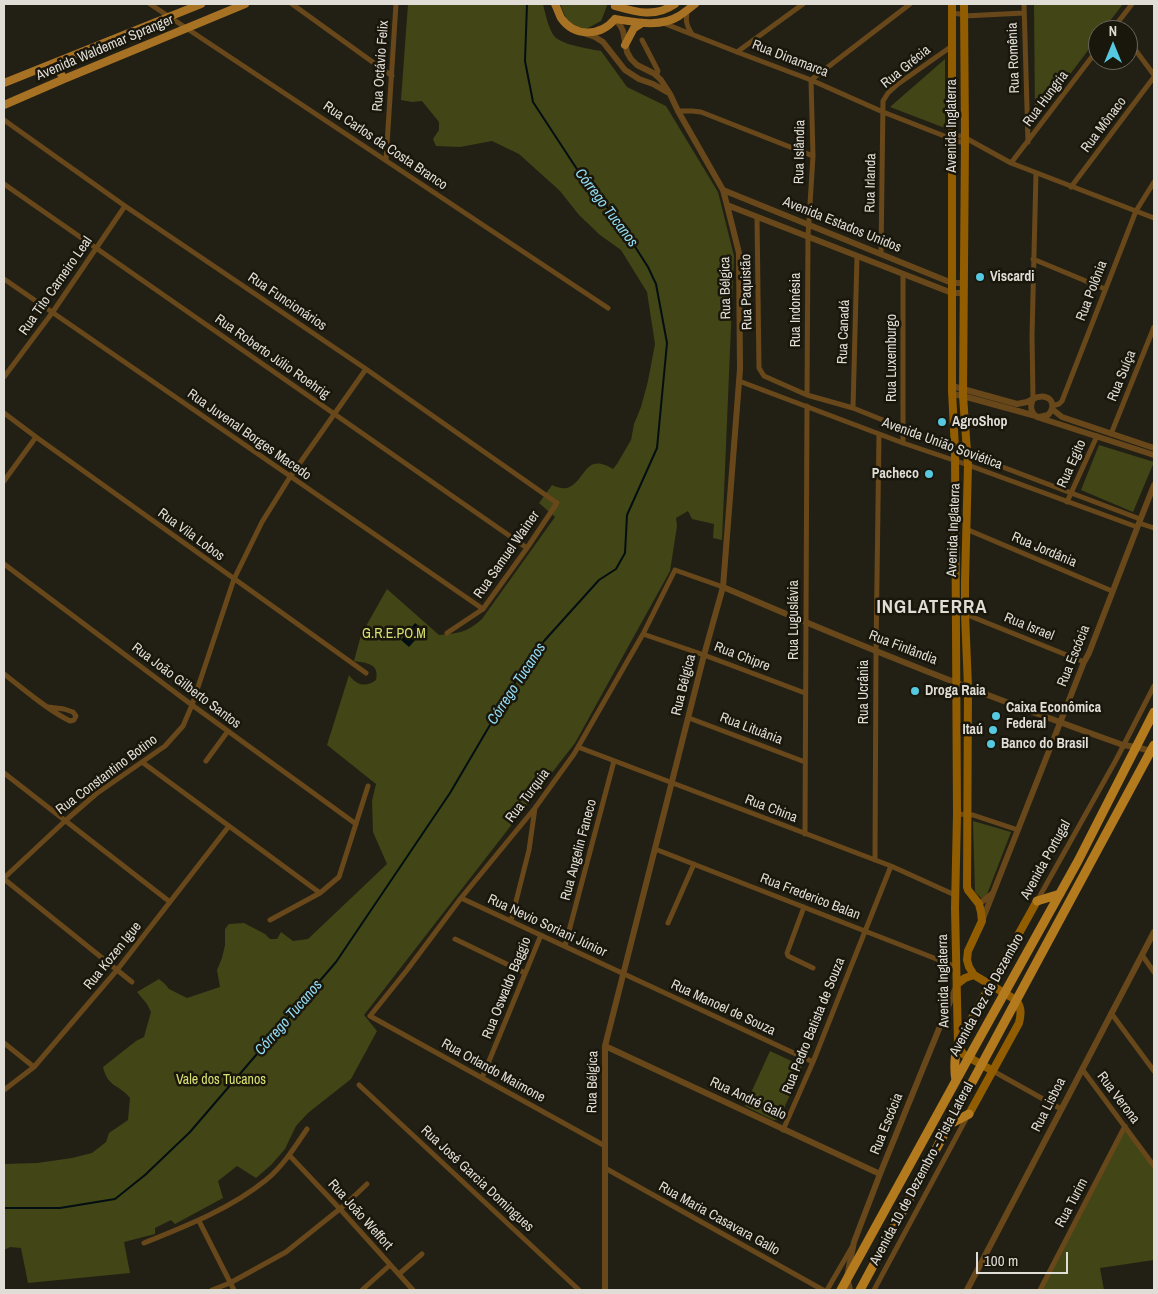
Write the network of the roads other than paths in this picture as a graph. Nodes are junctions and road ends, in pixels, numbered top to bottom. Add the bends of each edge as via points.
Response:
1 (150, 4) edge
2 (201, 4) edge
3 (245, 4) edge
4 (292, 4) edge
5 (396, 4) edge
6 (556, 4) edge
7 (675, 4) edge
8 (695, 4) edge
9 (803, 4) edge
10 (910, 4) edge
11 (952, 4) edge
12 (964, 4) edge
13 (1024, 4) edge
14 (1132, 4) edge
15 (614, 5) edge
16 (688, 9) junction
17 (1024, 13) junction
18 (964, 16) junction
19 (168, 17) junction
20 (951, 17) junction
21 (615, 19) junction
22 (1119, 20) edge
23 (663, 22) junction
24 (642, 23) junction
25 (186, 28) junction
26 (584, 33) junction
27 (692, 34) junction
28 (642, 40) dead end
29 (625, 45) junction
30 (952, 46) junction
31 (737, 52) junction
32 (1138, 54) edge
33 (1088, 62) edge
34 (54, 63) junction
35 (392, 76) junction
36 (656, 76) junction
37 (1154, 76) edge
38 (64, 79) junction
39 (812, 80) junction
40 (4, 83) edge
41 (670, 94) junction
42 (4, 105) edge
43 (678, 112) junction
44 (883, 112) junction
45 (1027, 118) junction
46 (4, 120) edge
47 (1040, 126) junction
48 (952, 138) junction
49 (965, 139) junction
50 (1028, 142) junction
51 (814, 156) junction
52 (386, 160) junction
53 (1012, 164) junction
54 (1036, 173) junction
55 (1154, 182) edge
56 (4, 184) edge
57 (1071, 186) junction
58 (723, 190) junction
59 (727, 205) junction
60 (125, 206) junction
61 (1136, 211) junction
62 (757, 216) junction
63 (1154, 218) edge
64 (809, 225) junction
65 (808, 236) junction
66 (97, 249) junction
67 (881, 254) junction
68 (857, 256) junction
69 (1033, 259) junction
70 (903, 274) junction
71 (4, 279) edge
72 (952, 283) junction
73 (963, 283) junction
74 (1105, 289) junction
75 (952, 293) junction
76 (963, 294) junction
77 (608, 308) dead end
78 (52, 312) junction
79 (1154, 327) edge
80 (366, 368) junction
81 (759, 368) joint
82 (4, 377) edge
83 (739, 381) junction
84 (952, 390) junction
85 (964, 392) junction
86 (807, 395) junction
87 (1033, 399) junction
88 (808, 406) junction
89 (1052, 407) junction
90 (853, 408) junction
91 (4, 413) edge
92 (334, 414) junction
93 (1038, 417) junction
94 (903, 429) junction
95 (879, 434) junction
96 (1111, 434) junction
97 (1097, 436) junction
98 (36, 438) junction
99 (903, 443) junction
100 (1154, 448) edge
101 (955, 449) junction
102 (968, 454) junction
103 (1154, 455) edge
104 (955, 460) junction
105 (968, 465) junction
106 (290, 477) junction
107 (4, 481) edge
108 (1154, 485) edge
109 (1071, 492) junction
110 (1068, 502) junction
111 (557, 503) joint
112 (1138, 523) junction
113 (1154, 528) edge
114 (966, 529) junction
115 (526, 548) junction
116 (4, 564) edge
117 (675, 570) joint
118 (955, 570) junction
119 (965, 570) junction
120 (234, 579) junction
121 (955, 582) junction
122 (965, 582) junction
123 (723, 587) junction
124 (1112, 591) junction
125 (483, 609) junction
126 (965, 614) junction
127 (806, 623) junction
128 (447, 633) dead end
129 (642, 634) junction
130 (876, 651) junction
131 (704, 655) junction
132 (1084, 662) junction
133 (366, 673) dead end
134 (4, 674) edge
135 (956, 682) junction
136 (1154, 686) edge
137 (968, 687) junction
138 (806, 693) junction
139 (192, 705) junction
140 (48, 707) junction
141 (64, 709) junction
142 (1154, 712) edge
143 (60, 716) junction
144 (689, 718) junction
145 (1061, 722) junction
146 (228, 731) junction
147 (1123, 745) junction
148 (578, 747) junction
149 (1136, 747) junction
150 (1153, 750) edge
151 (206, 761) dead end
152 (614, 761) junction
153 (142, 762) junction
154 (805, 762) junction
155 (4, 774) edge
156 (672, 783) junction
157 (368, 786) dead end
158 (535, 808) junction
159 (956, 814) junction
160 (968, 814) junction
161 (65, 821) junction
162 (356, 824) junction
163 (229, 826) junction
164 (1018, 830) junction
165 (805, 834) junction
166 (656, 849) junction
167 (875, 860) junction
168 (694, 864) junction
169 (891, 866) junction
170 (4, 879) edge
171 (968, 890) junction
172 (994, 892) junction
173 (320, 894) junction
174 (1060, 894) junction
175 (955, 895) junction
176 (461, 898) junction
177 (1037, 901) junction
178 (170, 902) junction
179 (979, 904) junction
180 (804, 907) junction
181 (270, 920) dead end
182 (511, 921) junction
183 (982, 921) junction
184 (668, 923) dead end
185 (864, 931) junction
186 (1154, 932) edge
187 (541, 935) junction
188 (456, 939) dead end
189 (565, 946) junction
190 (1142, 955) junction
191 (957, 967) junction
192 (813, 968) dead end
193 (117, 970) junction
194 (1154, 972) edge
195 (525, 973) junction
196 (623, 974) junction
197 (974, 975) junction
198 (132, 982) dead end
199 (957, 984) junction
200 (991, 984) junction
201 (1005, 993) junction
202 (1016, 1000) junction
203 (1111, 1013) junction
204 (370, 1016) joint
205 (4, 1043) edge
206 (958, 1045) junction
207 (605, 1046) junction
208 (968, 1057) junction
209 (813, 1062) junction
210 (981, 1065) junction
211 (34, 1067) junction
212 (1082, 1069) junction
213 (992, 1071) junction
214 (1154, 1071) edge
215 (482, 1078) junction
216 (956, 1081) junction
217 (359, 1085) dead end
218 (4, 1090) edge
219 (1061, 1109) junction
220 (969, 1114) junction
221 (950, 1124) junction
222 (1125, 1126) junction
223 (308, 1129) dead end
224 (783, 1130) junction
225 (605, 1146) junction
226 (290, 1156) junction
227 (1154, 1166) edge
228 (605, 1168) junction
229 (880, 1174) junction
230 (367, 1184) dead end
231 (340, 1209) junction
232 (200, 1221) junction
233 (854, 1242) junction
234 (144, 1243) dead end
235 (422, 1254) dead end
236 (390, 1265) junction
237 (399, 1274) junction
238 (847, 1277) junction
239 (230, 1283) junction
240 (212, 1290) edge
241 (234, 1290) edge
242 (362, 1290) edge
243 (413, 1290) edge
244 (579, 1290) edge
245 (605, 1290) edge
246 (823, 1290) edge
247 (827, 1290) edge
248 (841, 1290) edge
249 (850, 1290) edge
250 (860, 1290) edge
251 (874, 1290) edge
252 (967, 1290) edge
253 (1040, 1290) edge

1 - 19 street, Rua Carlos da Costa Branco
2 - 19 main road, Avenida Waldemar Spranger
3 - 25 main road, Avenida Waldemar Spranger
4 - 35 street
5 - 35 street, Rua Octávio Felix
6 - 26 main road via 561,18 570,28
7 - 15 main road via 653,13 640,13
8 - 16 main road
9 - 31 street
10 - 39 street
11 - 20 main road, Avenida Inglaterra
12 - 18 main road, Avenida Inglaterra
13 - 17 street, Rua Romênia
14 - 22 street
15 - 21 main road, Rua Bélgica
16 - 23 main road
16 - 27 street via 687,27
17 - 18 street
17 - 45 street, Rua Romênia
18 - 20 street
18 - 49 main road, Avenida Inglaterra
19 - 25 street, Rua Carlos da Costa Branco
19 - 34 main road, Avenida Waldemar Spranger
20 - 30 main road, Avenida Inglaterra
21 - 24 main road, Rua Dinamarca
21 - 26 main road via 602,30
21 - 29 street, Rua Bélgica via 623,31
23 - 24 main road, Rua Dinamarca
23 - 27 street, Rua Dinamarca
24 - 29 main road via 634,28
25 - 38 main road, Avenida Waldemar Spranger
25 - 52 street, Rua Carlos da Costa Branco
26 - 41 street via 603,42 625,70
27 - 31 street, Rua Dinamarca
28 - 36 street via 658,71
29 - 36 street, Rua Bélgica via 637,65
30 - 44 street, Rua Grécia via 888,93 883,101
30 - 48 main road, Avenida Inglaterra
31 - 39 street, Rua Dinamarca
32 - 37 street
33 - 47 street, Rua Hungria
34 - 38 main road
34 - 40 main road, Avenida Waldemar Spranger
35 - 52 street, Rua Octávio Felix
36 - 41 street, Rua Bélgica
37 - 57 street, Rua Mônaco
38 - 42 main road, Avenida Waldemar Spranger
39 - 44 street, Rua Dinamarca
39 - 51 street, Rua Islândia
41 - 43 street, Rua Bélgica
43 - 51 street via 701,112
43 - 58 street, Rua Bélgica
44 - 48 street, Rua Dinamarca
44 - 67 street, Rua Irlanda
45 - 47 street
45 - 50 street, Rua Romênia
46 - 60 street, Rua Funcionários
47 - 50 street, Rua Hungria
48 - 49 street, Rua Dinamarca via 962,136
48 - 72 main road, Avenida Inglaterra
49 - 53 street, Rua Dinamarca
49 - 73 main road, Avenida Inglaterra
50 - 53 street, Rua Hungria
51 - 64 street, Rua Islândia
52 - 77 street, Rua Carlos da Costa Branco
53 - 54 street, Rua Dinamarca
54 - 57 street, Rua Dinamarca
54 - 69 street
55 - 61 street, Rua Polônia
56 - 66 street, Rua Roberto Júlio Roehrig
57 - 61 street, Rua Dinamarca
58 - 59 street, Rua Bélgica
58 - 64 street, Avenida Estados Unidos
59 - 62 street, Avenida Estados Unidos
59 - 83 street, Rua Bélgica via 738,253
60 - 66 street, Rua Tito Carneiro Leal
60 - 80 street, Rua Funcionários
61 - 63 street, Rua Dinamarca
61 - 74 street, Rua Polônia
62 - 65 street, Avenida Estados Unidos
62 - 81 street, Rua Paquistão
64 - 65 street, Rua Indonésia
64 - 67 street, Avenida Estados Unidos
65 - 68 street, Avenida Estados Unidos
65 - 86 street, Rua Indonésia
66 - 78 street, Rua Tito Carneiro Leal
66 - 92 street, Rua Roberto Júlio Roehrig
67 - 72 street, Avenida Estados Unidos
68 - 70 street, Avenida Estados Unidos
68 - 90 street, Rua Canadá
69 - 74 street
69 - 87 street
70 - 75 street, Avenida Estados Unidos
70 - 94 street, Rua Luxemburgo
71 - 78 street, Rua Juvenal Borges Macedo
72 - 73 street
72 - 75 main road, Avenida Inglaterra
73 - 76 main road, Avenida Inglaterra
74 - 89 street, Rua Polônia via 1062,401
75 - 76 street, Avenida Estados Unidos
75 - 84 main road, Avenida Inglaterra
76 - 85 main road, Avenida Inglaterra
78 - 82 street, Rua Tito Carneiro Leal
78 - 106 street, Rua Juvenal Borges Macedo
79 - 96 street, Rua Suíça
80 - 92 street, Rua Constantino Botino
80 - 111 street, Rua Funcionários
81 - 86 street, Avenida União Soviética via 764,376
83 - 88 street, Avenida União Soviética
83 - 123 street, Rua Bélgica
84 - 85 street
84 - 101 main road, Avenida Inglaterra
85 - 87 street via 1017,404
85 - 93 street
85 - 102 main road, Avenida Inglaterra
86 - 90 street, Avenida União Soviética
87 - 89 street via 1047,397
87 - 93 street via 1031,408
88 - 95 street, Avenida União Soviética
88 - 127 street, Rua Luguslávia
89 - 93 street via 1048,415
89 - 96 street via 1062,418
90 - 94 street, Avenida União Soviética
91 - 98 street, Rua Vila Lobos
92 - 106 street, Rua Constantino Botino
92 - 115 street, Rua Roberto Júlio Roehrig
93 - 97 street
94 - 99 street, Rua Luxemburgo
94 - 101 street, Avenida União Soviética
95 - 99 street, Avenida União Soviética
95 - 130 street, Rua Ucrânia
96 - 100 street
97 - 103 street
97 - 109 street, Rua Egito
98 - 107 street
98 - 120 street, Rua Vila Lobos
99 - 104 street, Avenida União Soviética
101 - 102 street, Avenida União Soviética
101 - 104 main road, Avenida Inglaterra
102 - 105 main road, Avenida Inglaterra
102 - 109 street, Avenida União Soviética
104 - 105 street, Avenida União Soviética
104 - 118 main road, Avenida Inglaterra
105 - 110 street, Avenida União Soviética
105 - 114 main road, Avenida Inglaterra
106 - 120 street, Rua Constantino Botino via 262,522
106 - 125 street, Rua Juvenal Borges Macedo
108 - 112 street, Rua Escócia
109 - 110 street, Rua Egito
109 - 112 street, Avenida União Soviética
110 - 112 street, Avenida União Soviética
111 - 115 street, Rua Samuel Wainer
112 - 113 street
112 - 124 street, Rua Escócia
114 - 119 main road, Avenida Inglaterra
114 - 124 street, Rua Jordânia
115 - 125 street, Rua Samuel Wainer
116 - 139 street, Rua João Gilberto Santos
117 - 123 street, Rua Finlândia
117 - 129 street, Rua Turquia
118 - 119 main road
118 - 121 main road, Avenida Inglaterra
119 - 122 main road, Avenida Inglaterra
120 - 133 street, Rua Vila Lobos
120 - 139 street, Rua Constantino Botino
121 - 122 main road
121 - 135 main road, Avenida Inglaterra
122 - 126 main road, Avenida Inglaterra
123 - 127 street, Rua Finlândia
123 - 131 street, Rua Bélgica
124 - 132 street, Rua Escócia
125 - 128 street, Rua Samuel Wainer
126 - 132 street, Rua Israel
126 - 137 main road, Avenida Inglaterra
127 - 130 street, Rua Finlândia
127 - 138 street, Rua Luguslávia
129 - 131 street, Rua Chipre
129 - 148 street, Rua Turquia
130 - 135 street, Rua Finlândia
130 - 167 street, Rua Ucrânia
131 - 138 street, Rua Chipre
131 - 144 street, Rua Bélgica
132 - 145 street, Rua Escócia
134 - 140 street
135 - 137 street, Rua Finlândia
135 - 159 main road, Avenida Inglaterra
136 - 147 street, Avenida Portugal
137 - 145 street, Rua Finlândia
137 - 160 main road, Avenida Inglaterra
138 - 154 street, Rua Luguslávia
139 - 146 street, Rua João Gilberto Santos
139 - 153 street, Rua Constantino Botino via 183,726 165,746
140 - 141 street
140 - 143 street
141 - 143 street
141 - 143 street via 73,712 74,720
142 - 149 highway, Avenida Dez de Dezembro
144 - 154 street, Rua Lituânia
144 - 156 street, Rua Bélgica
145 - 147 street, Rua Finlândia
145 - 164 street, Rua Escócia
146 - 151 street
146 - 162 street, Rua João Gilberto Santos
147 - 149 street, Rua Finlândia
147 - 177 street, Avenida Portugal
148 - 152 street, Rua China
148 - 158 street, Rua Turquia
149 - 150 street, Rua Finlândia
149 - 174 highway, Avenida Dez de Dezembro
150 - 202 highway, Avenida Dez de Dezembro
152 - 156 street, Rua China
152 - 189 street, Rua Angelin Faneco
153 - 161 street, Rua Constantino Botino via 96,794
153 - 163 street
154 - 165 street, Rua Luguslávia
155 - 161 street
156 - 165 street, Rua China
156 - 166 street, Rua Bélgica
157 - 162 street
158 - 176 street, Rua Turquia
158 - 182 street via 529,850
159 - 160 street
159 - 175 main road, Avenida Inglaterra
160 - 164 street
160 - 171 main road, Avenida Inglaterra
161 - 170 street, Rua Constantino Botino
161 - 178 street
162 - 173 street via 339,877
163 - 173 street
163 - 178 street, Rua Kozen Igue
164 - 172 street, Rua Escócia
165 - 167 street, Rua China
166 - 168 street, Rua Frederico Balan
166 - 196 street, Rua Bélgica
167 - 169 street, Rua China
168 - 180 street, Rua Frederico Balan
168 - 184 street
169 - 175 street, Rua China
169 - 185 street, Rua Pedro Batista de Souza
170 - 193 street
171 - 175 main road
171 - 179 main road
172 - 179 street
172 - 183 street, Rua Escócia
173 - 181 street
174 - 177 highway
174 - 201 highway, Avenida Dez de Dezembro
175 - 191 main road, Avenida Inglaterra
176 - 182 street, Rua Nevio Soriani Júnior
176 - 204 street, Rua Turquia
177 - 200 main road, Avenida Portugal
178 - 193 street, Rua Kozen Igue
179 - 183 main road
180 - 185 street, Rua Frederico Balan
180 - 192 street via 787,954
182 - 187 street, Rua Nevio Soriani Júnior
183 - 197 main road, Avenida Inglaterra via 968,951 967,960
185 - 191 street, Rua Frederico Balan
185 - 209 street, Rua Pedro Batista de Souza
186 - 190 street, Rua Lisboa
187 - 189 street, Rua Nevio Soriani Júnior
187 - 195 street, Rua Oswaldo Baggio
188 - 195 street
189 - 196 street, Rua Nevio Soriani Júnior
190 - 194 street
190 - 203 street, Rua Lisboa
191 - 199 main road, Avenida Inglaterra
193 - 198 street
193 - 211 street, Rua Kozen Igue
195 - 215 street, Rua Oswaldo Baggio
196 - 207 street, Rua Bélgica
196 - 209 street, Rua Manoel de Souza
197 - 199 main road
197 - 200 main road
199 - 206 main road, Avenida Inglaterra
199 - 229 street, Rua Escócia
200 - 201 main road
200 - 206 main road, Avenida Portugal
201 - 202 main road
201 - 208 highway, Avenida Dez de Dezembro
202 - 210 highway, Avenida Dez de Dezembro
202 - 213 main road via 1020,1004 1019,1023
203 - 212 street, Rua Lisboa
203 - 214 street
204 - 215 street, Rua Orlando Maimone
205 - 211 street
206 - 208 main road, Avenida Inglaterra
206 - 216 highway via 954,1065
207 - 224 street, Rua André Galo
207 - 225 street, Rua Bélgica
208 - 210 main road, Avenida Inglaterra
208 - 216 highway, Avenida Dez de Dezembro
209 - 224 street, Rua Pedro Batista de Souza
210 - 213 main road, Avenida Inglaterra
210 - 221 highway, Avenida Dez de Dezembro
211 - 218 street, Rua Kozen Igue
212 - 219 street, Rua Lisboa
212 - 222 street, Rua Verona
213 - 219 street
213 - 220 main road, Avenida 10 de Dezembro - Pista Lateral
215 - 225 street, Rua Orlando Maimone
216 - 238 highway, Avenida Dez de Dezembro
217 - 244 street, Rua José Garcia Domingues
219 - 252 street, Rua Lisboa
220 - 221 highway
220 - 251 street, Avenida 10 de Dezembro - Pista Lateral
221 - 250 highway, Avenida Dez de Dezembro
222 - 227 street, Rua Verona
222 - 253 street, Rua Turim
223 - 226 street
224 - 229 street, Rua André Galo
225 - 228 street, Rua Bélgica
226 - 231 street, Rua João Weffort
226 - 232 street via 267,1179
228 - 245 street, Rua Bélgica
228 - 246 street, Rua Maria Casavara Gallo
229 - 233 street, Rua Escócia
230 - 231 street
231 - 236 street, Rua João Weffort
231 - 239 street via 286,1252
232 - 234 street
232 - 239 street
233 - 238 street, Rua Escócia
233 - 247 street
235 - 237 street
236 - 237 street, Rua João Weffort
236 - 242 street
237 - 243 street, Rua João Weffort
238 - 248 highway, Avenida Dez de Dezembro
238 - 249 street
239 - 240 street
239 - 241 street

